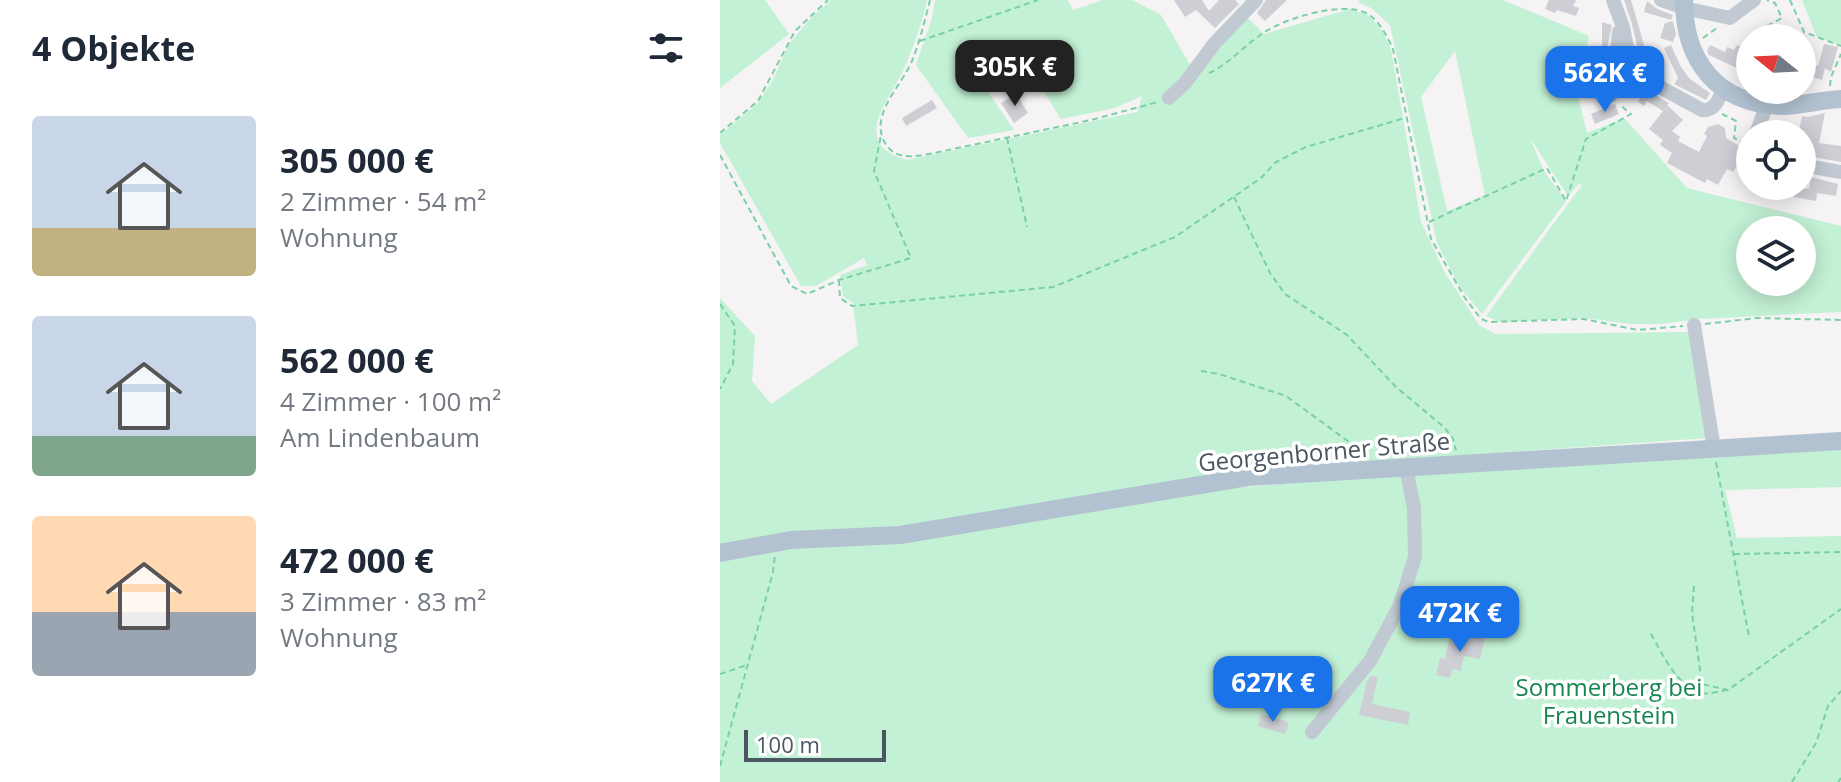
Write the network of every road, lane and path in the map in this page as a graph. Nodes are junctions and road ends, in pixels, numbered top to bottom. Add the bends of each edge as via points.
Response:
1 (828, 0) edge
2 (930, 0) edge
3 (1038, 0) edge
4 (1256, 0) edge
5 (1612, 0) edge
6 (1661, 0) edge
7 (1754, 0) edge
8 (1767, 0) edge
9 (1790, 0) edge
10 (1684, 4) edge
11 (1730, 18) junction
12 (1620, 20) junction
13 (1771, 24) edge
14 (919, 41) junction
15 (1841, 46) edge
16 (1691, 51) junction
17 (1841, 54) edge
18 (1205, 74) dead end
19 (1724, 88) junction
20 (1736, 94) edge
21 (1611, 95) joint
22 (1169, 98) joint
23 (1835, 99) edge
24 (1767, 104) joint
25 (1797, 104) edge
26 (1713, 108) junction
27 (1406, 117) junction
28 (1761, 120) edge
29 (1736, 121) edge
30 (720, 133) edge
31 (881, 134) junction
32 (1007, 137) junction
33 (720, 155) edge
34 (1816, 168) edge
35 (1841, 172) edge
36 (1234, 197) junction
37 (1428, 223) junction
38 (1027, 227) dead end
39 (839, 280) junction
40 (720, 304) edge
41 (1841, 320) edge
42 (1694, 325) junction
43 (1201, 371) dead end
44 (720, 389) edge
45 (1841, 441) edge
46 (1714, 449) junction
47 (1456, 464) junction
48 (1406, 467) junction
49 (1378, 468) junction
50 (776, 542) junction
51 (1841, 552) edge
52 (720, 553) edge
53 (1734, 554) junction
54 (1694, 586) dead end
55 (1841, 609) edge
56 (1651, 634) dead end
57 (1749, 637) dead end
58 (748, 664) junction
59 (720, 674) edge
60 (1728, 690) junction
61 (1841, 691) edge
62 (1312, 732) dead end
63 (720, 766) edge
64 (1841, 778) edge
65 (1792, 782) edge
66 (1838, 782) edge

1 - 30 path via 795,31 758,101
2 - 14 path
3 - 14 path
4 - 22 street
5 - 12 street
6 - 10 street
7 - 11 street
8 - 13 path via 1775,3 1782,18
9 - 15 path via 1804,32
10 - 11 street
10 - 16 main road
11 - 16 path
12 - 21 street via 1607,89
12 - 26 street via 1638,71 1702,110
14 - 31 path via 886,106
16 - 19 main road
17 - 23 path via 1831,77
18 - 27 path via 1285,21 1350,7 1369,14 1385,31
19 - 20 main road
19 - 26 street
21 - 37 path via 1631,114 1586,139 1566,201 1547,168
22 - 32 path
24 - 25 main road
24 - 28 street
26 - 29 path
27 - 36 path via 1306,147 1276,162
27 - 37 path
31 - 32 path via 892,151 911,157
31 - 39 path via 874,171 911,258
32 - 38 path
33 - 39 path via 791,286 807,294
34 - 35 street
36 - 39 path via 1175,237 1053,287 852,306 840,298
36 - 47 path via 1285,294 1347,335 1445,428 1453,439
37 - 42 path via 1431,239 1481,319 1583,319 1638,330
40 - 44 path via 735,326 733,364
41 - 42 path via 1757,318
42 - 46 street
43 - 49 path via 1286,396
45 - 46 main road, Georgenborner Straße
46 - 47 main road, Georgenborner Straße
46 - 53 path
47 - 48 main road, Georgenborner Straße
48 - 49 main road, Georgenborner Straße
48 - 62 street via 1415,557 1400,605 1370,661
49 - 50 main road, Georgenborner Straße via 1248,477 900,535
50 - 52 main road, Georgenborner Straße
50 - 58 path
51 - 53 path
53 - 57 path
54 - 60 path via 1692,613 1702,684
55 - 60 path
56 - 60 path via 1684,683 1703,694
58 - 59 path
58 - 63 path
61 - 65 path via 1828,706 1816,743
64 - 66 path

